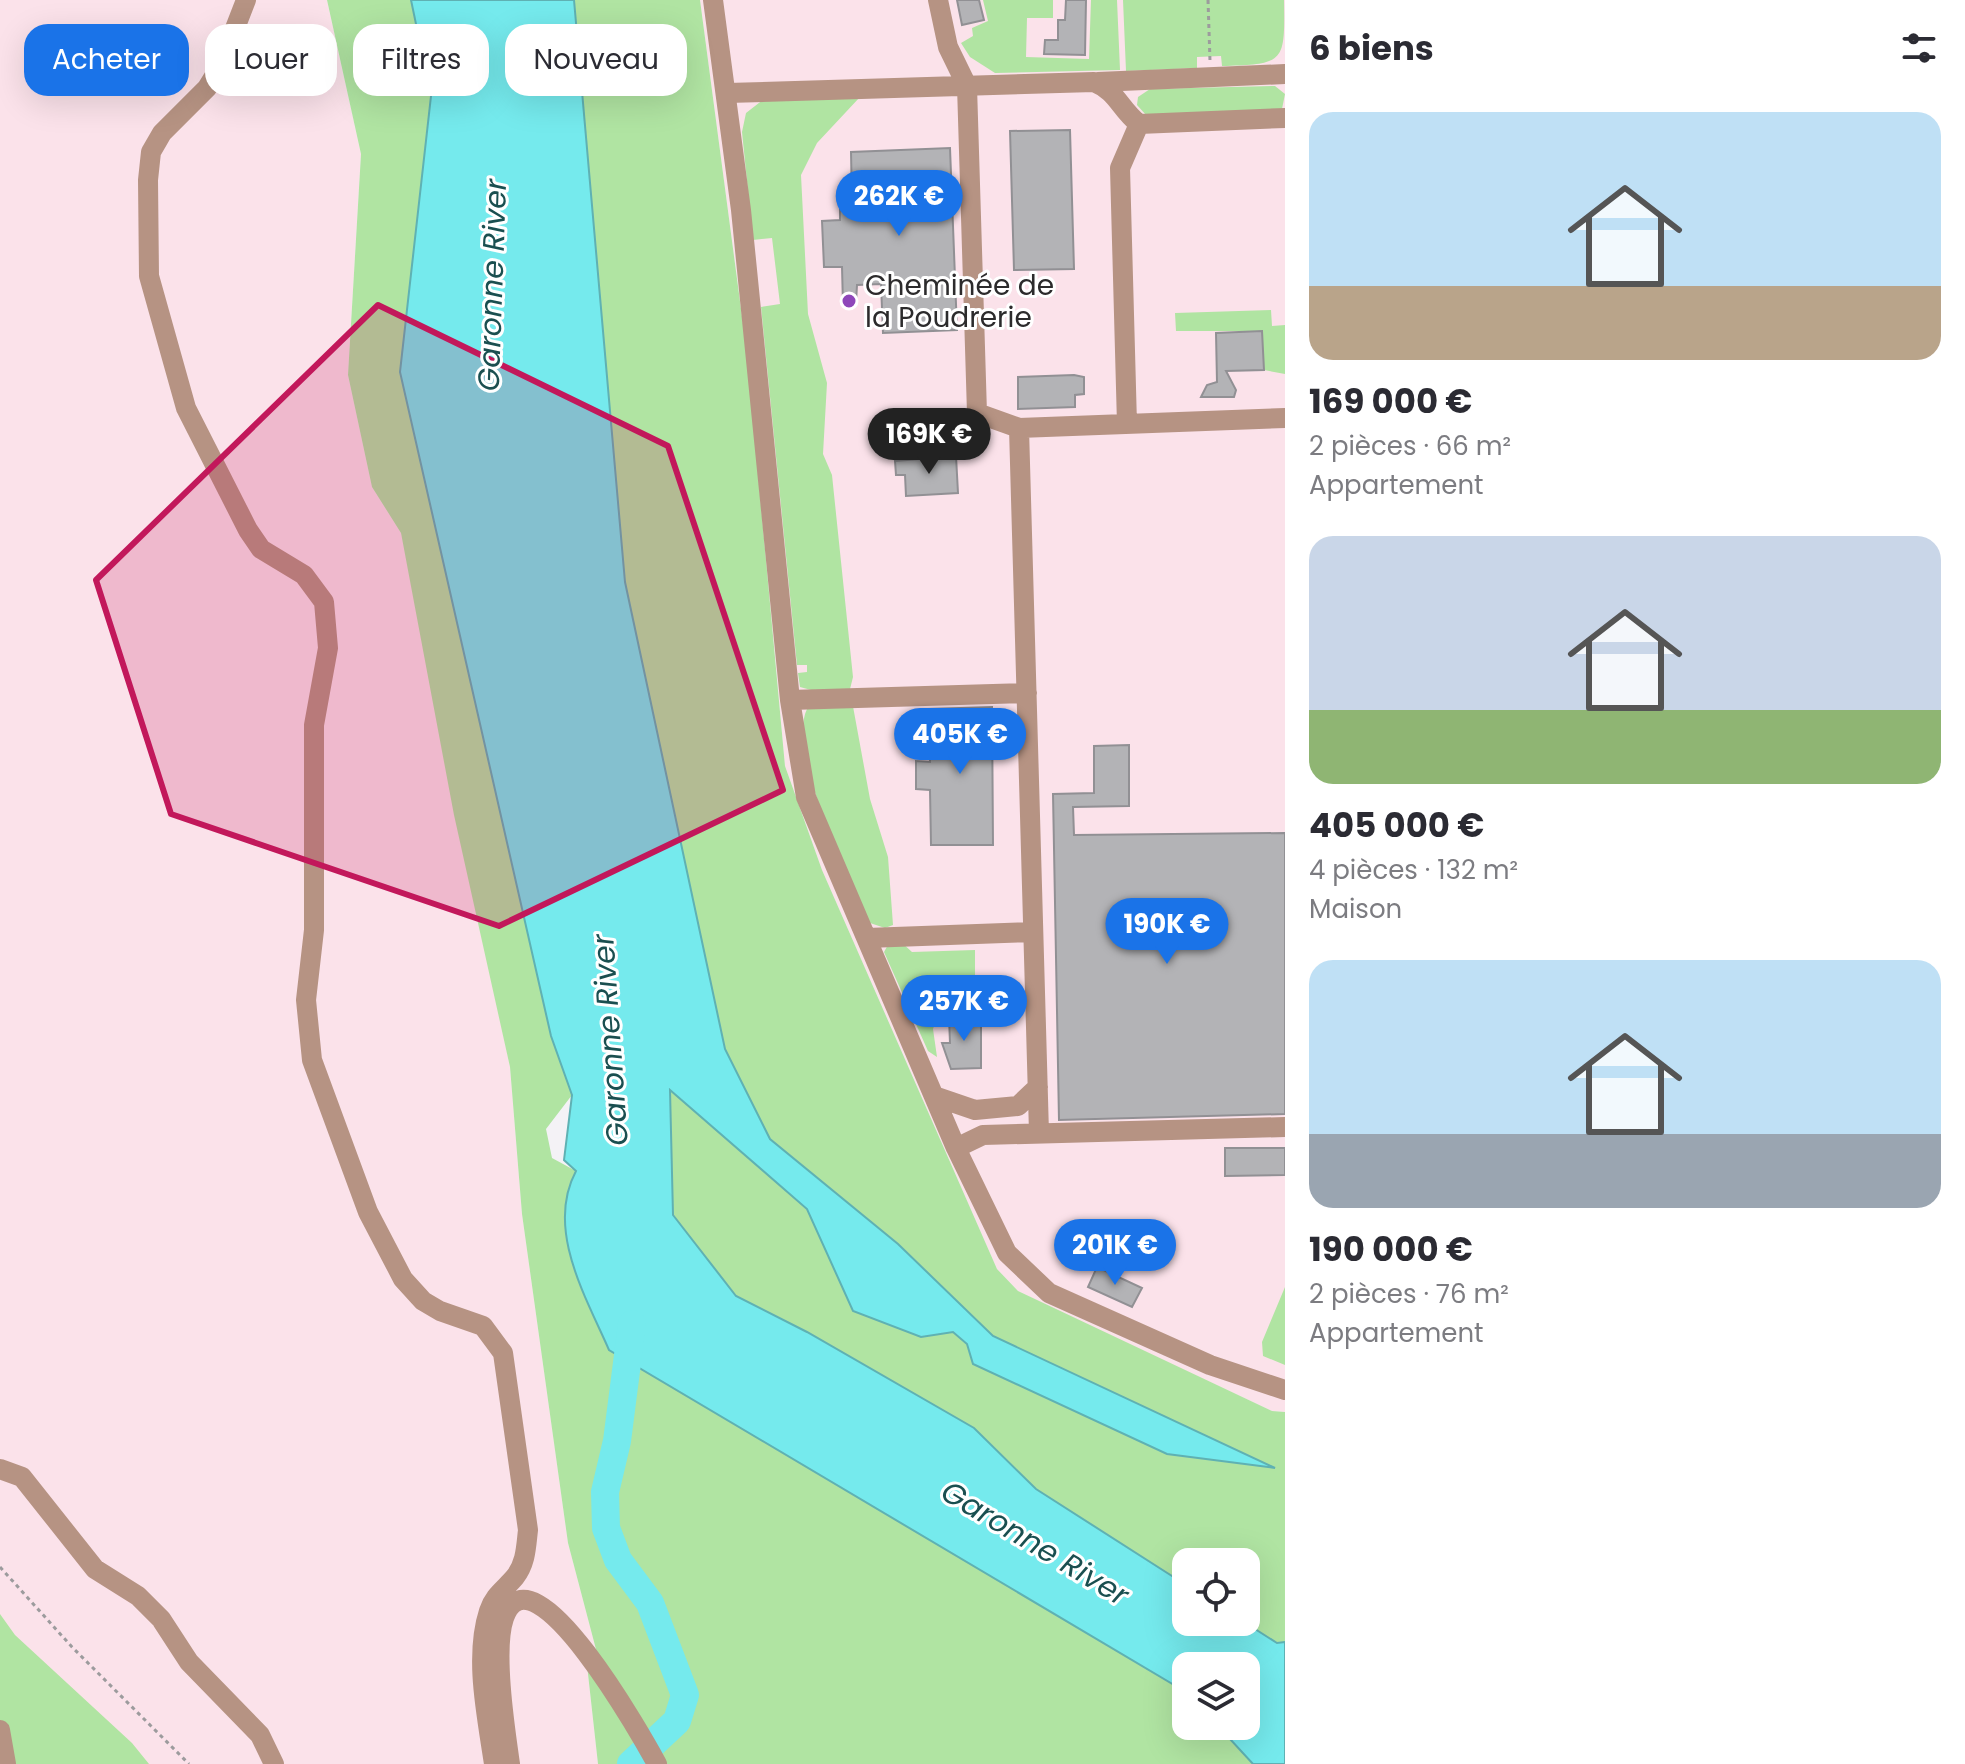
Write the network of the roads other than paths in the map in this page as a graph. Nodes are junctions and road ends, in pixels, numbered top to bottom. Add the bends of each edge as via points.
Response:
1 (246, 0) edge
2 (713, 0) edge
3 (938, 0) edge
4 (1285, 74) edge
5 (1094, 82) junction
6 (967, 86) junction
7 (727, 93) junction
8 (1285, 118) edge
9 (1139, 124) junction
10 (1285, 418) edge
11 (1127, 424) junction
12 (1019, 428) junction
13 (1027, 693) junction
14 (790, 700) junction
15 (1033, 932) junction
16 (867, 938) junction
17 (1038, 1087) junction
18 (934, 1096) junction
19 (1285, 1127) edge
20 (1039, 1133) junction
21 (956, 1148) junction
22 (1285, 1390) edge
23 (0, 1469) edge
24 (0, 1730) edge
25 (655, 1761) edge
26 (6, 1764) edge
27 (274, 1764) edge
28 (494, 1764) edge
29 (510, 1764) edge

1 - 28 lane via 207,88 162,133 151,152 149,276 186,408 248,530 261,549 304,575 324,602 328,648 314,725 314,930 306,1000 312,1060 368,1212 403,1279 431,1306 483,1326 503,1353 528,1530 525,1559 497,1593 484,1633
2 - 7 lane
3 - 6 lane via 948,47
4 - 5 lane
5 - 6 lane
5 - 9 lane via 1112,89 1126,114
6 - 7 lane
6 - 12 lane via 977,413
7 - 14 lane
8 - 9 lane
9 - 11 lane via 1120,168
10 - 11 lane
11 - 12 lane
12 - 13 lane
13 - 14 lane
13 - 15 lane
14 - 16 lane via 806,797
15 - 16 lane
15 - 17 lane
16 - 18 lane
17 - 18 lane via 1018,1106 989,1109 975,1110
17 - 20 lane
18 - 21 lane
19 - 20 lane
20 - 21 lane via 983,1135
21 - 22 lane via 1007,1253 1049,1293 1210,1365
23 - 27 lane via 22,1477 95,1569 138,1596 161,1619 189,1662 260,1735
24 - 26 lane
25 - 29 lane via 598,1668 554,1614 541,1603 524,1601 504,1616 500,1638

